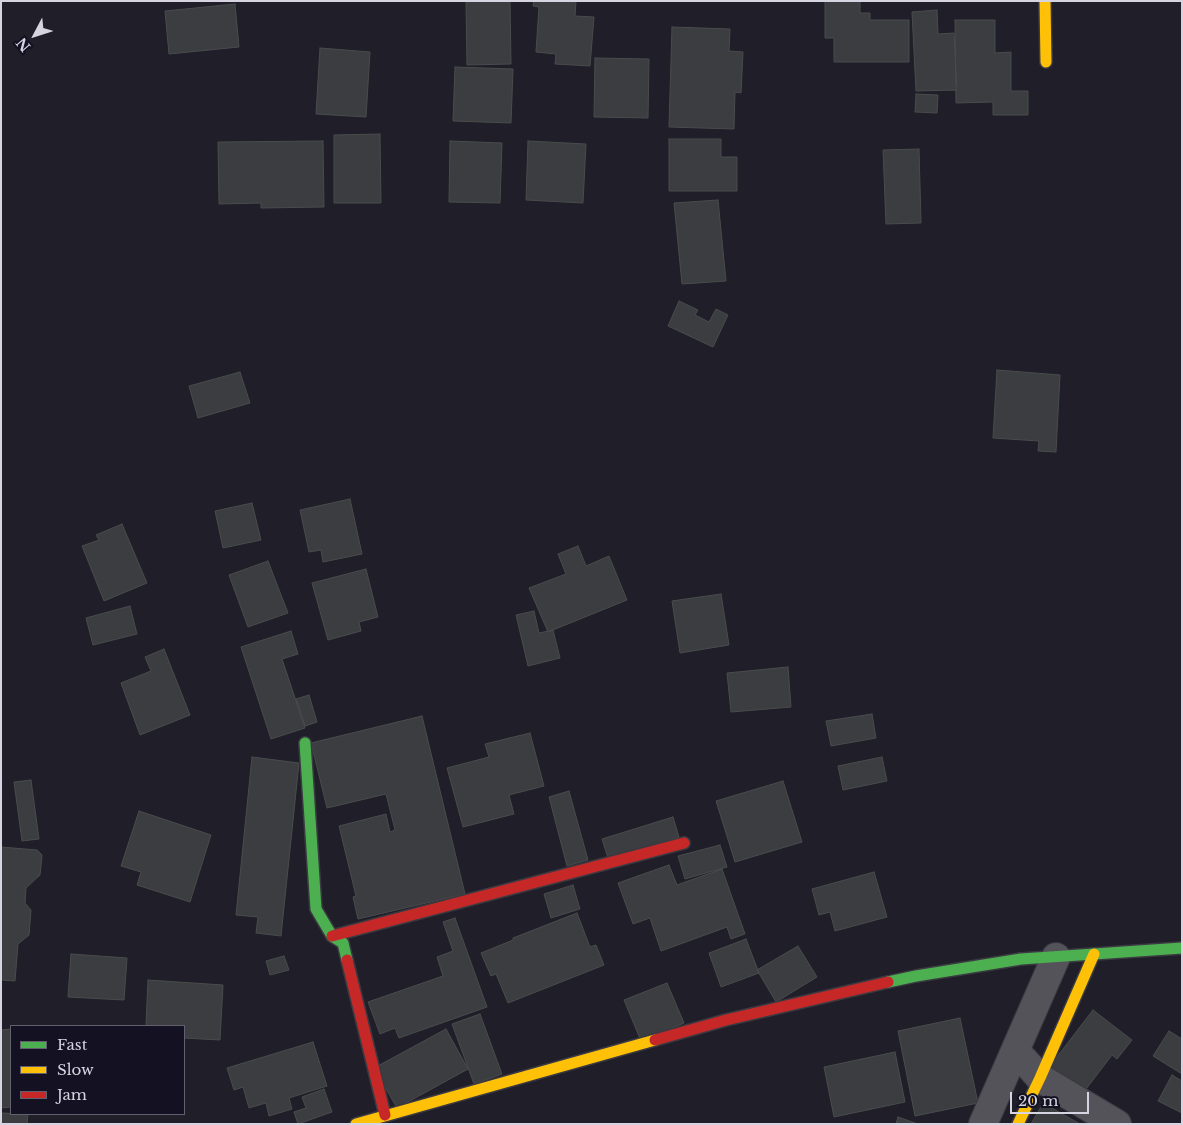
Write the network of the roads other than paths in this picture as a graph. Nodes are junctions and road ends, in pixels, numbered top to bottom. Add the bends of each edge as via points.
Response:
1 (1045, 1) edge
2 (1046, 62) dead end
3 (305, 743) dead end
4 (684, 843) dead end
5 (332, 936) junction
6 (1182, 948) edge
7 (1094, 954) junction
8 (1056, 957) junction
9 (1015, 1050) junction
10 (1040, 1078) junction
11 (385, 1116) junction
12 (356, 1124) edge
13 (983, 1124) edge
14 (1018, 1124) edge
15 (1116, 1124) edge

1 - 2 street
3 - 5 street via 316,909
4 - 5 street
5 - 11 street via 343,943
6 - 7 street
7 - 8 street
7 - 10 street
8 - 9 street
8 - 11 street via 1021,959 916,976 736,1018
9 - 10 street
9 - 13 street
10 - 14 street
10 - 15 street
11 - 12 street

